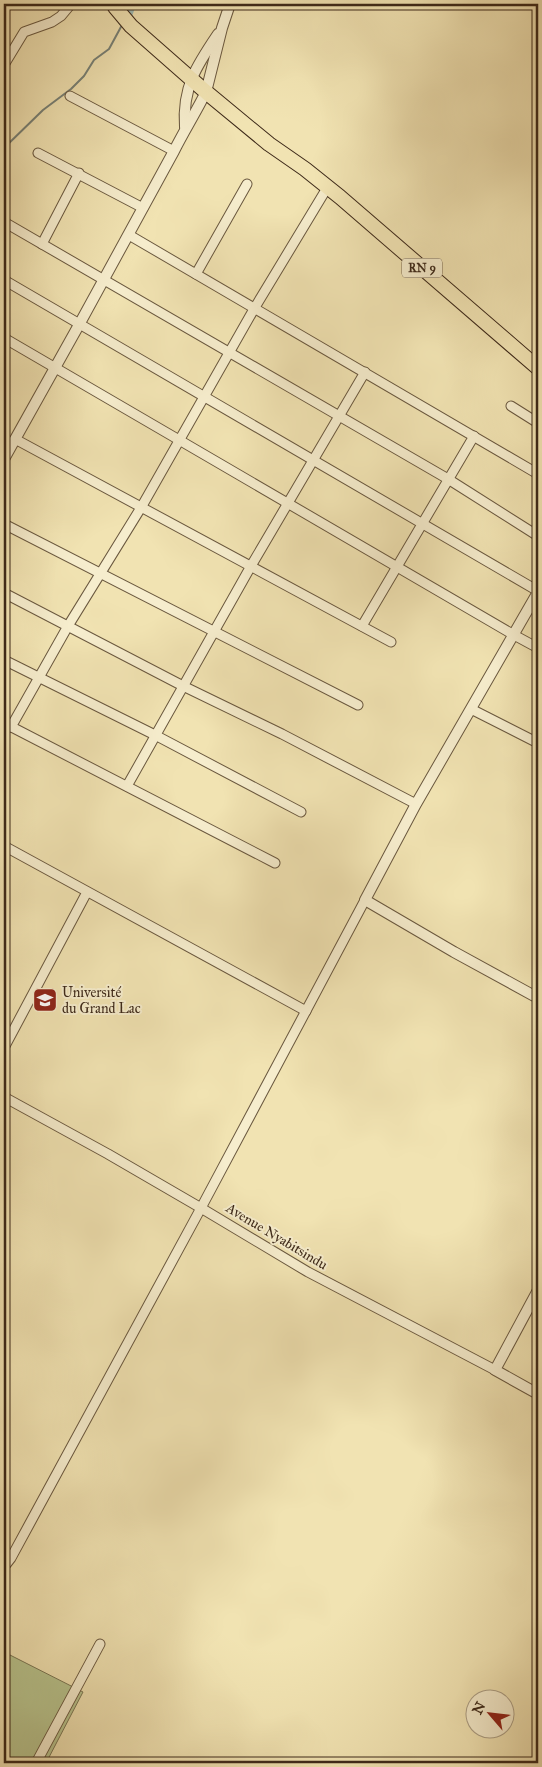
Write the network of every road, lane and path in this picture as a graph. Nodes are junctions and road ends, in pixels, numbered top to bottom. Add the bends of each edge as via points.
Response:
1 (70, 4) edge
2 (230, 4) edge
3 (113, 5) edge
4 (222, 28) junction
5 (4, 65) edge
6 (193, 74) junction
7 (207, 86) junction
8 (70, 96) dead end
9 (186, 127) junction
10 (174, 151) junction
11 (38, 152) dead end
12 (79, 173) junction
13 (247, 184) dead end
14 (327, 188) junction
15 (143, 208) junction
16 (4, 222) edge
17 (129, 235) junction
18 (42, 244) junction
19 (196, 274) junction
20 (4, 280) edge
21 (104, 280) junction
22 (254, 309) junction
23 (80, 324) junction
24 (4, 338) edge
25 (229, 354) junction
26 (55, 368) junction
27 (538, 368) edge
28 (365, 372) junction
29 (204, 396) junction
30 (511, 406) dead end
31 (338, 416) junction
32 (538, 423) edge
33 (474, 436) junction
34 (15, 438) junction
35 (179, 441) junction
36 (4, 460) edge
37 (313, 460) junction
38 (538, 474) edge
39 (448, 479) junction
40 (288, 504) junction
41 (142, 506) junction
42 (422, 523) junction
43 (4, 524) edge
44 (538, 536) edge
45 (251, 566) junction
46 (397, 567) junction
47 (99, 574) junction
48 (538, 591) edge
49 (4, 592) edge
50 (68, 626) junction
51 (362, 626) junction
52 (214, 631) junction
53 (514, 635) junction
54 (391, 642) dead end
55 (538, 648) edge
56 (4, 660) edge
57 (38, 677) junction
58 (183, 686) junction
59 (358, 705) dead end
60 (471, 709) junction
61 (8, 725) edge
62 (156, 735) junction
63 (538, 743) edge
64 (128, 786) junction
65 (416, 804) junction
66 (301, 812) dead end
67 (4, 846) edge
68 (275, 863) dead end
69 (87, 892) junction
70 (365, 900) junction
71 (538, 998) edge
72 (306, 1011) junction
73 (4, 1048) edge
74 (4, 1098) edge
75 (202, 1208) junction
76 (538, 1290) edge
77 (495, 1370) junction
78 (538, 1394) edge
79 (4, 1567) edge
80 (100, 1644) dead end
81 (36, 1763) edge

1 - 5 street via 52,22 24,32
2 - 4 street
3 - 6 main road, RN 9 via 145,39
4 - 6 street
4 - 7 street
6 - 7 main road, RN 9
6 - 9 street via 184,112
7 - 9 street
7 - 14 main road, RN 9 via 268,144
8 - 10 street
9 - 10 street
10 - 15 street
11 - 12 street
12 - 15 street
12 - 18 street
13 - 19 street
14 - 22 street
14 - 27 main road, RN 9
15 - 17 street
16 - 18 street
17 - 19 street
17 - 21 street
18 - 21 street
19 - 22 street
20 - 23 street
21 - 23 street
21 - 25 street
22 - 25 street
22 - 28 street
23 - 26 street
23 - 29 street
24 - 26 street
25 - 29 street
25 - 31 street
26 - 34 street
26 - 35 street
28 - 31 street
28 - 33 street
29 - 35 street
29 - 37 street
30 - 32 street
31 - 37 street
31 - 39 street
33 - 38 street
33 - 39 street
34 - 36 street
34 - 41 street
35 - 40 street
35 - 41 street
37 - 40 street
37 - 42 street
39 - 42 street
39 - 44 street
40 - 45 street
40 - 46 street
41 - 45 street
41 - 47 street
42 - 46 street
42 - 48 street
43 - 47 street
45 - 51 street
45 - 52 street
46 - 51 street
46 - 53 street
47 - 50 street
47 - 52 street
48 - 53 street
49 - 50 street
50 - 57 street
50 - 58 street
51 - 54 street
52 - 58 street
52 - 59 street
53 - 55 street
53 - 60 street
56 - 57 street
57 - 61 street
57 - 62 street
58 - 62 street
58 - 65 street
60 - 63 street
60 - 65 street
61 - 64 street
62 - 64 street
62 - 66 street
64 - 68 street
65 - 70 street
67 - 69 street
69 - 72 street
69 - 73 street
70 - 71 street
70 - 72 street
72 - 75 street
74 - 75 street, Avenue Nyabitsindu
75 - 77 street, Avenue Nyabitsindu via 308,1272
75 - 79 street
76 - 77 street
77 - 78 street, Avenue Nyabitsindu
80 - 81 street

